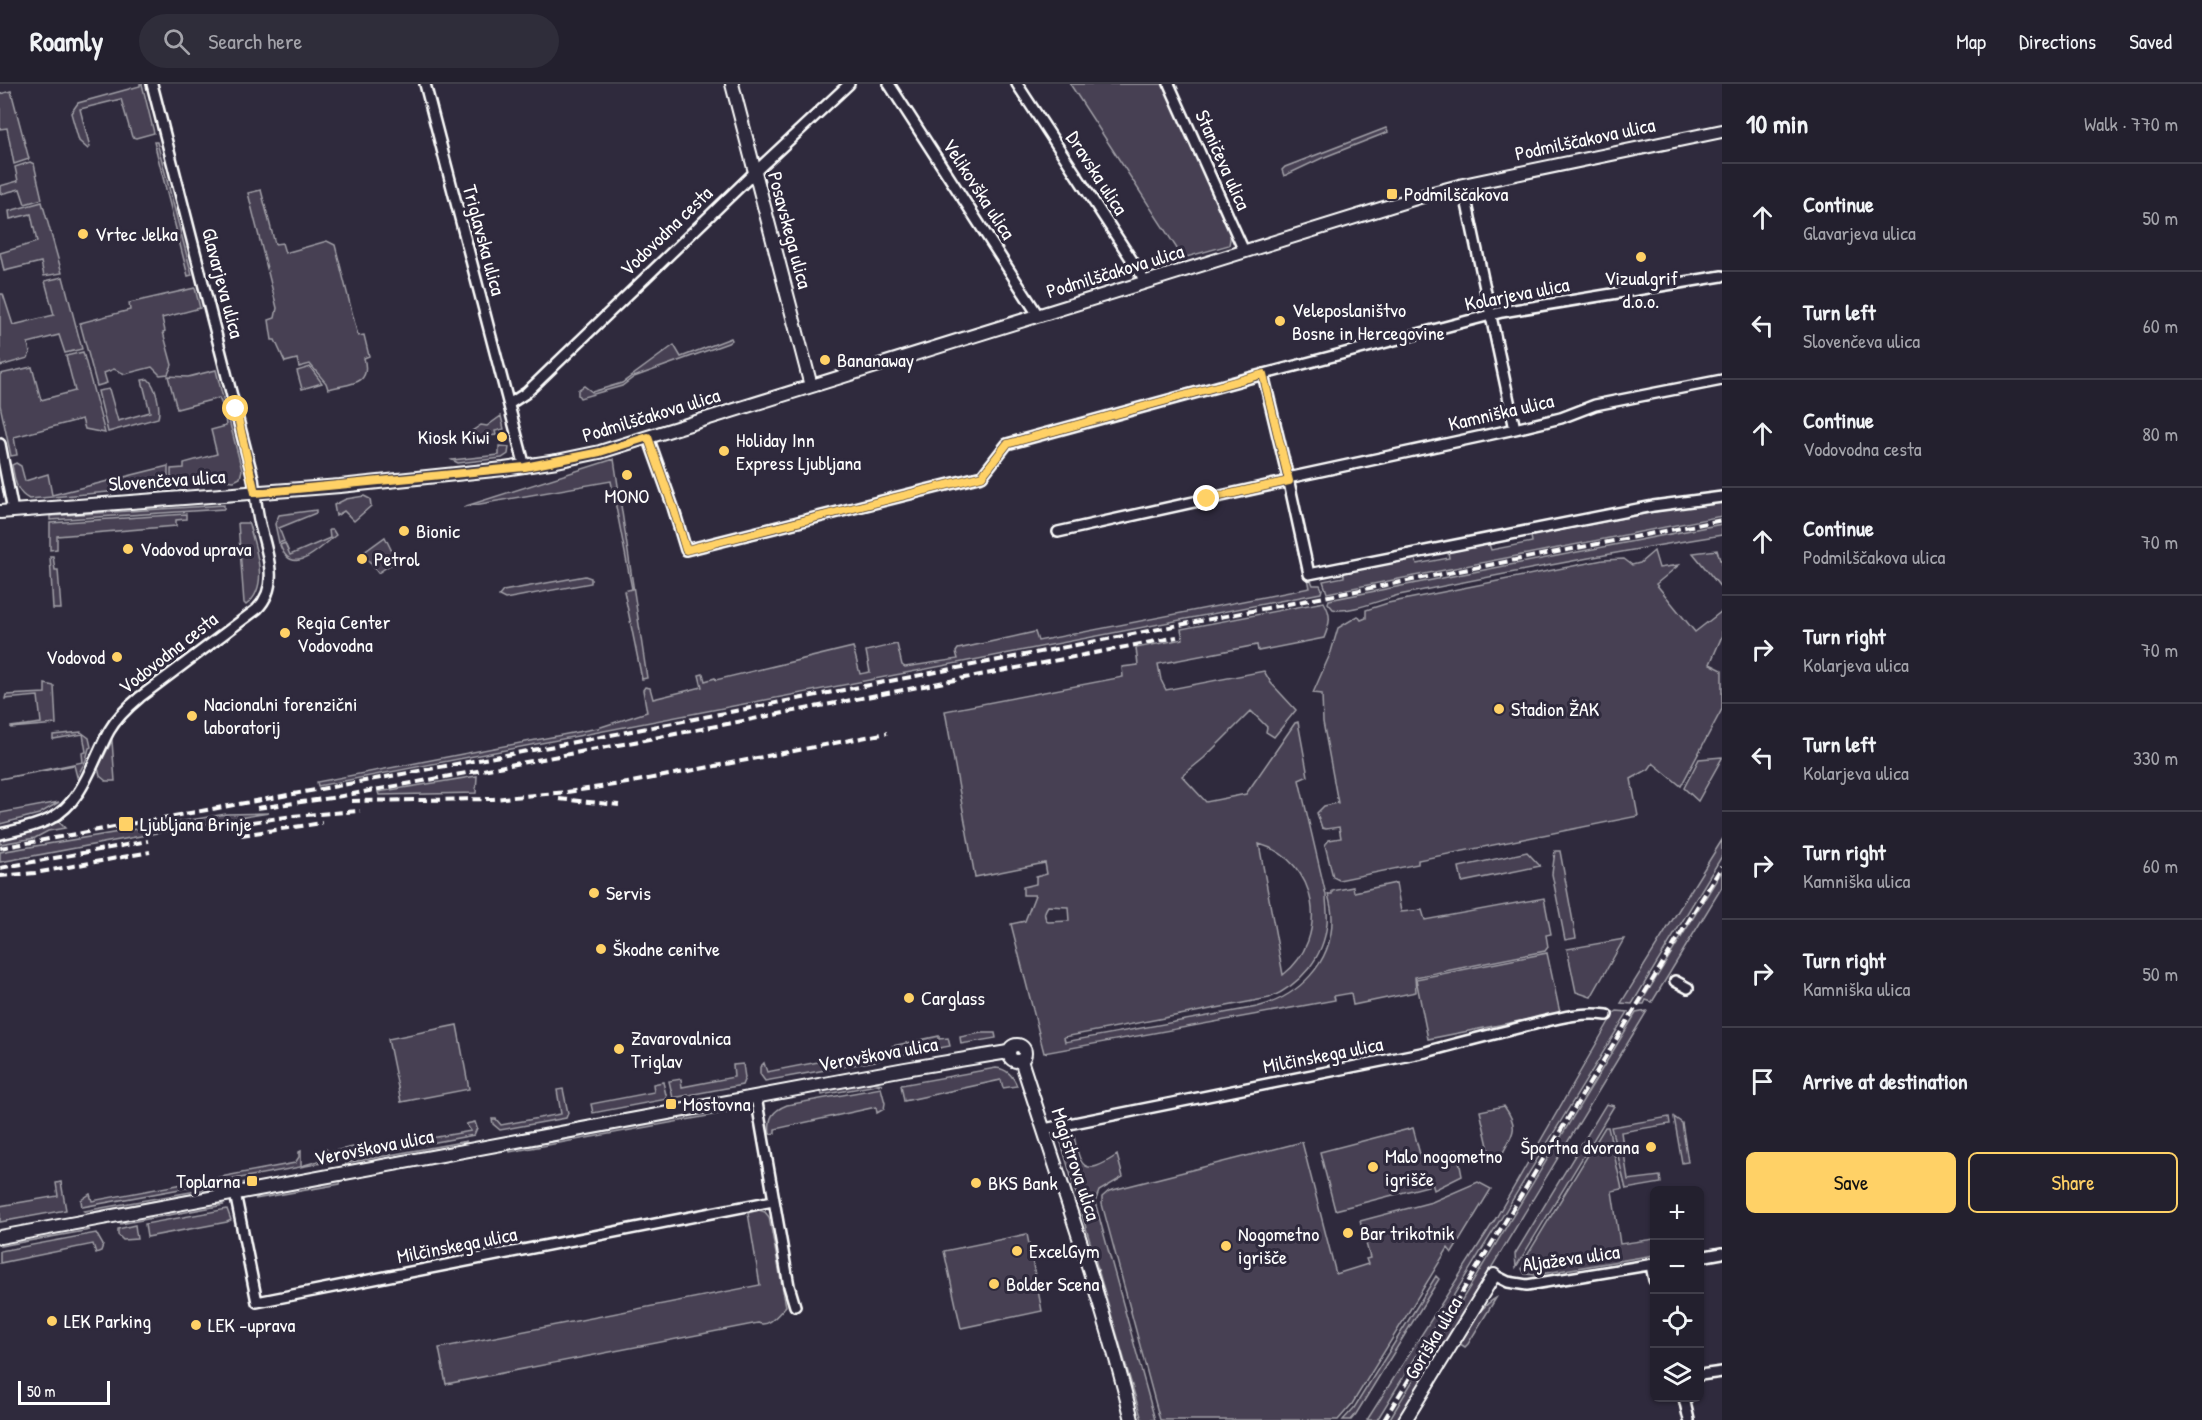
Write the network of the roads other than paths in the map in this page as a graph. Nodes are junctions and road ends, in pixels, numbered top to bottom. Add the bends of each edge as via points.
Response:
1 (152, 84) edge
2 (426, 84) edge
3 (732, 84) edge
4 (849, 84) edge
5 (889, 84) edge
6 (1017, 84) edge
7 (1169, 84) edge
8 (1722, 131) edge
9 (755, 172) junction
10 (1463, 185) junction
11 (1244, 251) junction
12 (1722, 276) edge
13 (1144, 282) junction
14 (1038, 315) junction
15 (1491, 315) junction
16 (1263, 374) junction
17 (1722, 380) edge
18 (811, 386) junction
19 (509, 404) junction
20 (1515, 429) junction
21 (648, 437) junction
22 (0, 444) edge
23 (525, 467) junction
24 (1289, 480) junction
25 (255, 493) junction
26 (1722, 497) edge
27 (6, 512) edge
28 (1058, 532) dead end
29 (0, 834) edge
30 (1675, 981) dead end
31 (1688, 988) dead end
32 (1607, 1015) dead end
33 (1008, 1052) joint
34 (756, 1097) junction
35 (1044, 1129) junction
36 (235, 1193) junction
37 (773, 1201) junction
38 (0, 1237) edge
39 (1722, 1253) edge
40 (1704, 1256) edge
41 (1650, 1265) edge
42 (1494, 1275) joint
43 (795, 1306) dead end
44 (1722, 1372) edge
45 (1704, 1374) edge
46 (1685, 1402) edge
47 (1132, 1420) edge
48 (1405, 1420) edge
49 (1689, 1420) edge

1 - 25 street, Glavarjeva ulica
2 - 19 street, Triglavska ulica
3 - 9 street, Posavskega ulica
4 - 9 street, Vodovodna cesta
5 - 14 street, Velikovška ulica
6 - 13 street, Dravska ulica
7 - 11 street, Staničeva ulica
8 - 10 street, Podmilščakova ulica
9 - 18 street, Posavskega ulica
9 - 19 street, Vodovodna cesta via 526,393
10 - 11 street, Podmilščakova ulica
10 - 15 street
11 - 13 street, Podmilščakova ulica
12 - 15 street, Kolarjeva ulica
13 - 14 street, Podmilščakova ulica
14 - 18 street, Podmilščakova ulica
15 - 16 street, Kolarjeva ulica
15 - 20 street
16 - 21 street, Kolarjeva ulica via 1007,444 982,476 686,550
16 - 24 street
17 - 20 street, Kamniška ulica via 1595,405
18 - 21 street, Podmilščakova ulica
19 - 23 street, Triglavska ulica
20 - 24 street, Kamniška ulica
21 - 23 street, Podmilščakova ulica via 600,452
22 - 27 street
23 - 25 street, Slovenčeva ulica
24 - 26 street via 1309,574 1653,506
24 - 28 street, Kamniška ulica
25 - 27 street, Slovenčeva ulica
25 - 29 street, Vodovodna cesta via 270,572 268,591 261,605 123,712 110,729 81,788 58,814
30 - 31 street
32 - 35 street, Milčinskega ulica via 1574,1015 1426,1052
33 - 34 street, Verovškova ulica
33 - 35 street, Magistrova ulica via 1013,1045 1021,1046 1021,1060
34 - 36 street, Verovškova ulica
34 - 37 street
35 - 47 street, Magistrova ulica
36 - 37 street, Milčinskega ulica via 257,1302
36 - 38 street, Verovškova ulica
37 - 43 street
39 - 40 street
41 - 42 street, Aljaževa ulica via 1527,1285
42 - 48 street, Goriška ulica
44 - 45 street
46 - 49 street

